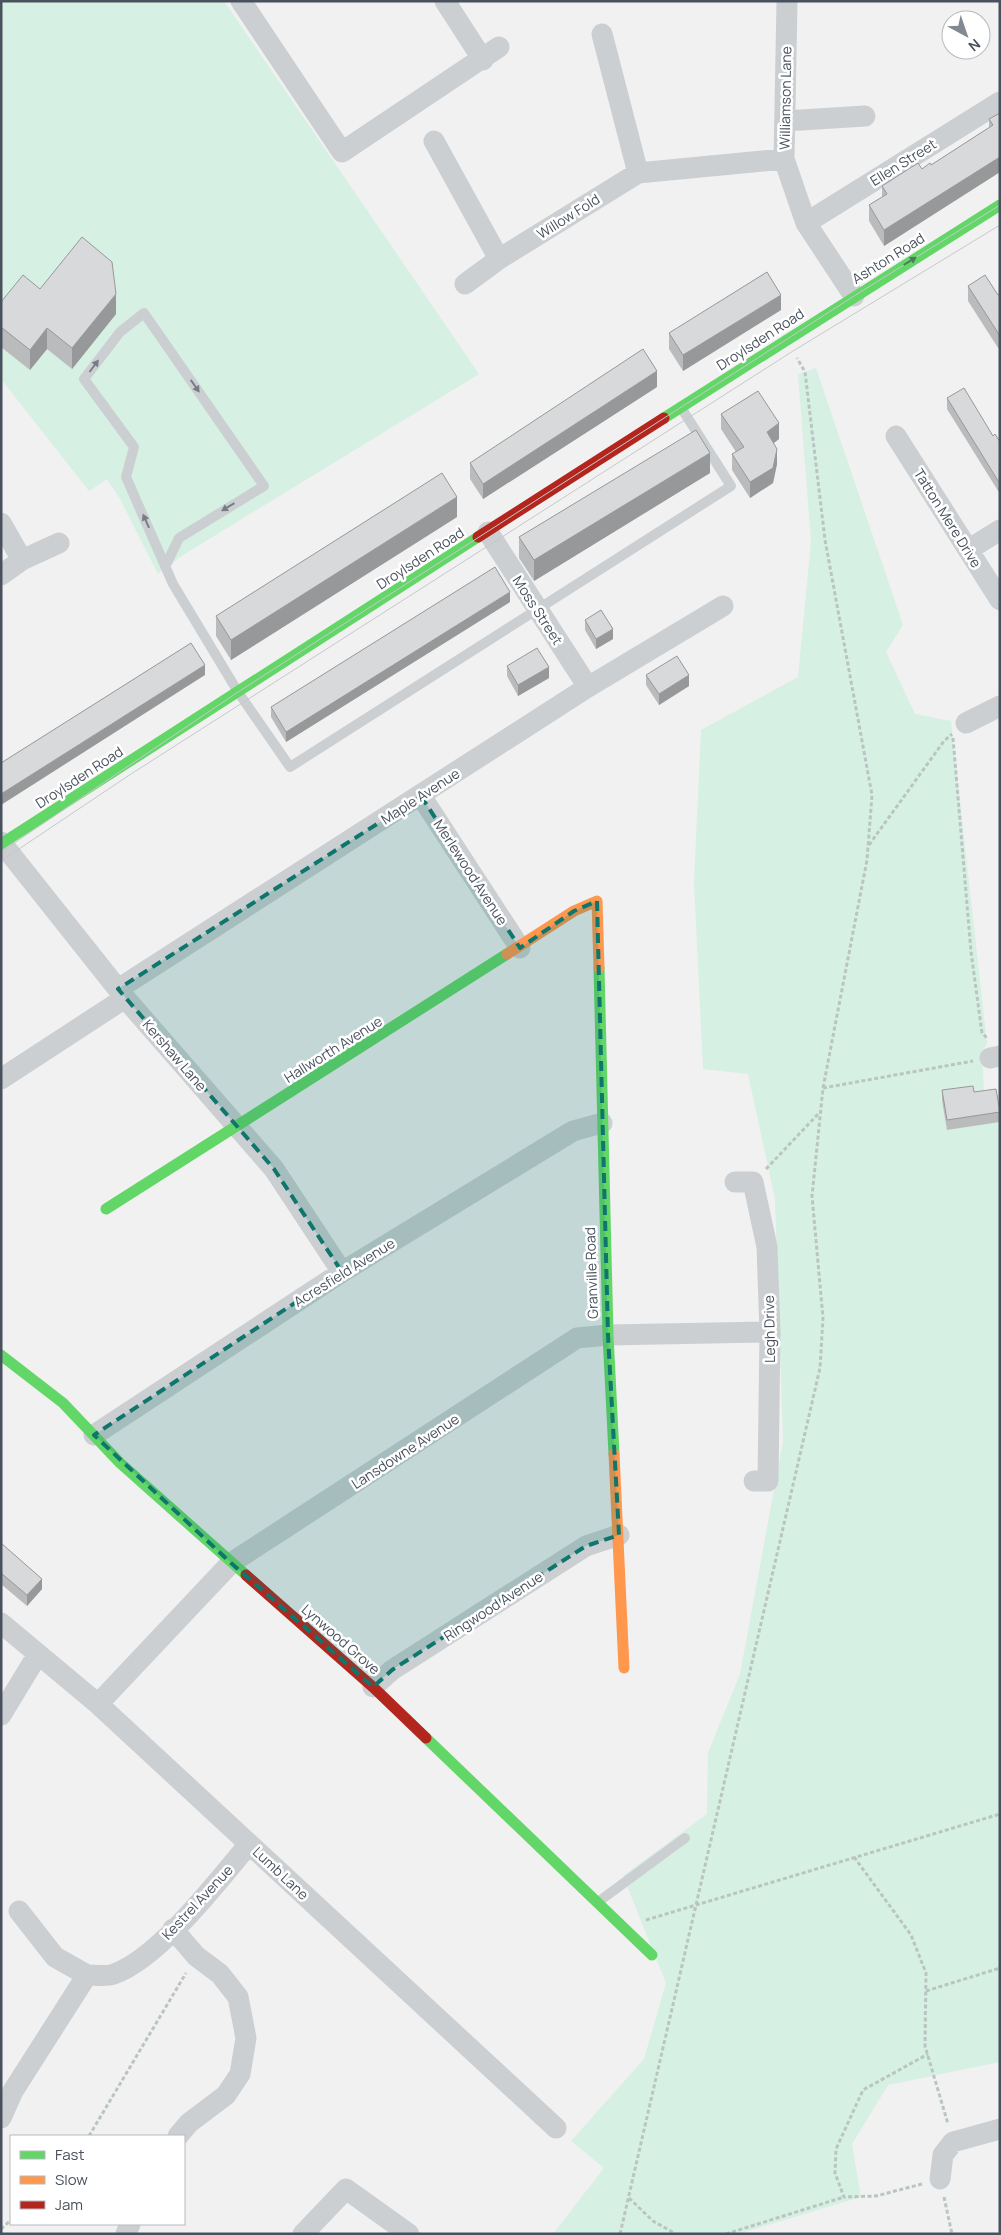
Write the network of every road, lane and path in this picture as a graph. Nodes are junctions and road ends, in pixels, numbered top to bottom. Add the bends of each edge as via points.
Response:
1 (241, 1) edge
2 (445, 1) edge
3 (787, 1) edge
4 (602, 34) dead end
5 (1000, 102) edge
6 (865, 116) dead end
7 (785, 121) junction
8 (434, 141) dead end
9 (784, 159) junction
10 (638, 173) junction
11 (1000, 206) edge
12 (806, 223) junction
13 (499, 259) junction
14 (914, 273) dead end
15 (465, 284) dead end
16 (854, 296) junction
17 (681, 408) junction
18 (896, 436) dead end
19 (1, 523) edge
20 (1000, 530) edge
21 (488, 532) junction
22 (59, 543) dead end
23 (968, 550) junction
24 (22, 560) junction
25 (166, 566) junction
26 (1, 575) edge
27 (1000, 600) edge
28 (723, 606) dead end
29 (538, 610) junction
30 (588, 687) junction
31 (238, 692) junction
32 (1000, 706) edge
33 (960, 728) junction
34 (421, 796) junction
35 (2, 843) edge
36 (868, 847) dead end
37 (574, 911) joint
38 (520, 948) junction
39 (121, 994) junction
40 (995, 1057) edge
41 (1, 1079) edge
42 (823, 1088) dead end
43 (821, 1112) dead end
44 (602, 1123) junction
45 (238, 1127) junction
46 (744, 1182) joint
47 (106, 1209) dead end
48 (342, 1272) junction
49 (770, 1332) junction
50 (608, 1335) junction
51 (1, 1355) edge
52 (94, 1435) junction
53 (754, 1481) dead end
54 (618, 1535) junction
55 (231, 1563) junction
56 (1, 1623) edge
57 (38, 1654) junction
58 (624, 1668) dead end
59 (373, 1687) junction
60 (98, 1704) junction
61 (1, 1716) edge
62 (1000, 1814) edge
63 (685, 1838) dead end
64 (249, 1844) junction
65 (854, 1857) junction
66 (597, 1903) junction
67 (19, 1911) dead end
68 (622, 1927) junction
69 (173, 1929) junction
70 (652, 1955) dead end
71 (196, 1956) junction
72 (1000, 1968) edge
73 (87, 1975) junction
74 (926, 1991) junction
75 (928, 2054) junction
76 (1, 2118) edge
77 (556, 2128) dead end
78 (1000, 2129) edge
79 (90, 2135) edge
80 (179, 2135) edge
81 (953, 2142) junction
82 (940, 2179) junction
83 (628, 2197) dead end
84 (844, 2197) junction
85 (303, 2234) edge
86 (410, 2234) edge
87 (676, 2234) edge
88 (726, 2234) edge
89 (952, 2234) edge

1 - 2 street via 342,152 491,53
3 - 7 street, Williamson Lane
4 - 10 street
5 - 12 street, Ellen Street
6 - 7 street
7 - 9 street, Williamson Lane
8 - 13 street
9 - 10 street, Willow Fold
9 - 12 street, Williamson Lane
10 - 13 street, Willow Fold
16 -> 11 street, Ashton Road
12 - 16 street, Williamson Lane
13 - 15 street, Willow Fold
14 - 16 street, Ashton Road
16 - 17 street, Droylsden Road
17 - 21 street, Droylsden Road
17 - 29 lane via 731,486
18 - 23 street, Tatton Mere Drive
19 - 24 street
20 - 23 street
21 - 29 street, Moss Street
21 - 31 street, Droylsden Road
22 - 24 street
23 - 27 street, Tatton Mere Drive
24 - 26 street
25 -> 25 lane via 126,477 134,446 84,379 120,332 144,313 264,486 179,538
25 - 31 lane via 173,584
28 - 30 street, Maple Avenue
29 - 30 street, Moss Street
29 - 31 lane via 290,767
30 - 34 street, Maple Avenue
31 - 35 street, Droylsden Road
32 - 33 street
33 - 36 path via 944,741
33 - 40 path via 971,952 982,1033 990,1041
34 - 38 street, Merlewood Avenue
34 - 39 street, Maple Avenue
35 - 39 street, Kershaw Lane
37 - 38 street, Hallworth Avenue
37 - 44 street, Granville Road via 597,901
38 - 45 street, Hallworth Avenue
39 - 41 street, Maple Avenue
39 - 45 street, Kershaw Lane
40 - 42 path
43 - 46 path
44 - 48 street, Acresfield Avenue via 572,1131
44 - 50 street, Granville Road
45 - 47 street, Hallworth Avenue
45 - 48 street, Kershaw Lane via 274,1169
46 - 49 street, Legh Drive via 767,1247
48 - 52 street, Acresfield Avenue
49 - 50 street, Lansdowne Avenue
49 - 53 street, Legh Drive via 768,1481
50 - 54 street, Granville Road
50 - 55 street, Lansdowne Avenue via 577,1338
51 - 52 street, Lynwood Grove via 63,1402
52 - 55 street, Lynwood Grove via 120,1463
54 - 58 street, Granville Road
54 - 59 street, Ringwood Avenue via 586,1546 392,1670
55 - 59 street, Lynwood Grove
55 - 60 street, Lansdowne Avenue
56 - 57 street, Lumb Lane
57 - 60 street, Lumb Lane
57 - 61 street
59 - 66 street, Lynwood Grove
60 - 64 street, Lumb Lane
62 - 65 path
63 - 66 lane
64 - 69 street, Kestrel Avenue
64 - 77 street, Lumb Lane
65 - 68 path
65 - 74 path via 911,1935 926,1973
66 - 68 street, Lynwood Grove
67 - 73 street via 56,1957
68 - 70 street, Lynwood Grove
69 - 71 street
69 - 73 street, Kestrel Avenue via 143,1957 113,1974
71 - 79 path
71 - 80 street via 220,1974 238,1997 246,2038 240,2074 226,2095 189,2123
72 - 74 path
73 - 76 street via 13,2091
74 - 75 path via 925,2046
75 - 81 path
75 - 84 path via 863,2090 836,2149 835,2173
78 - 81 street
81 - 82 street via 943,2155
82 - 84 path via 876,2196
82 - 89 path
83 - 87 path via 653,2221
84 - 88 path
85 - 86 street via 346,2189

